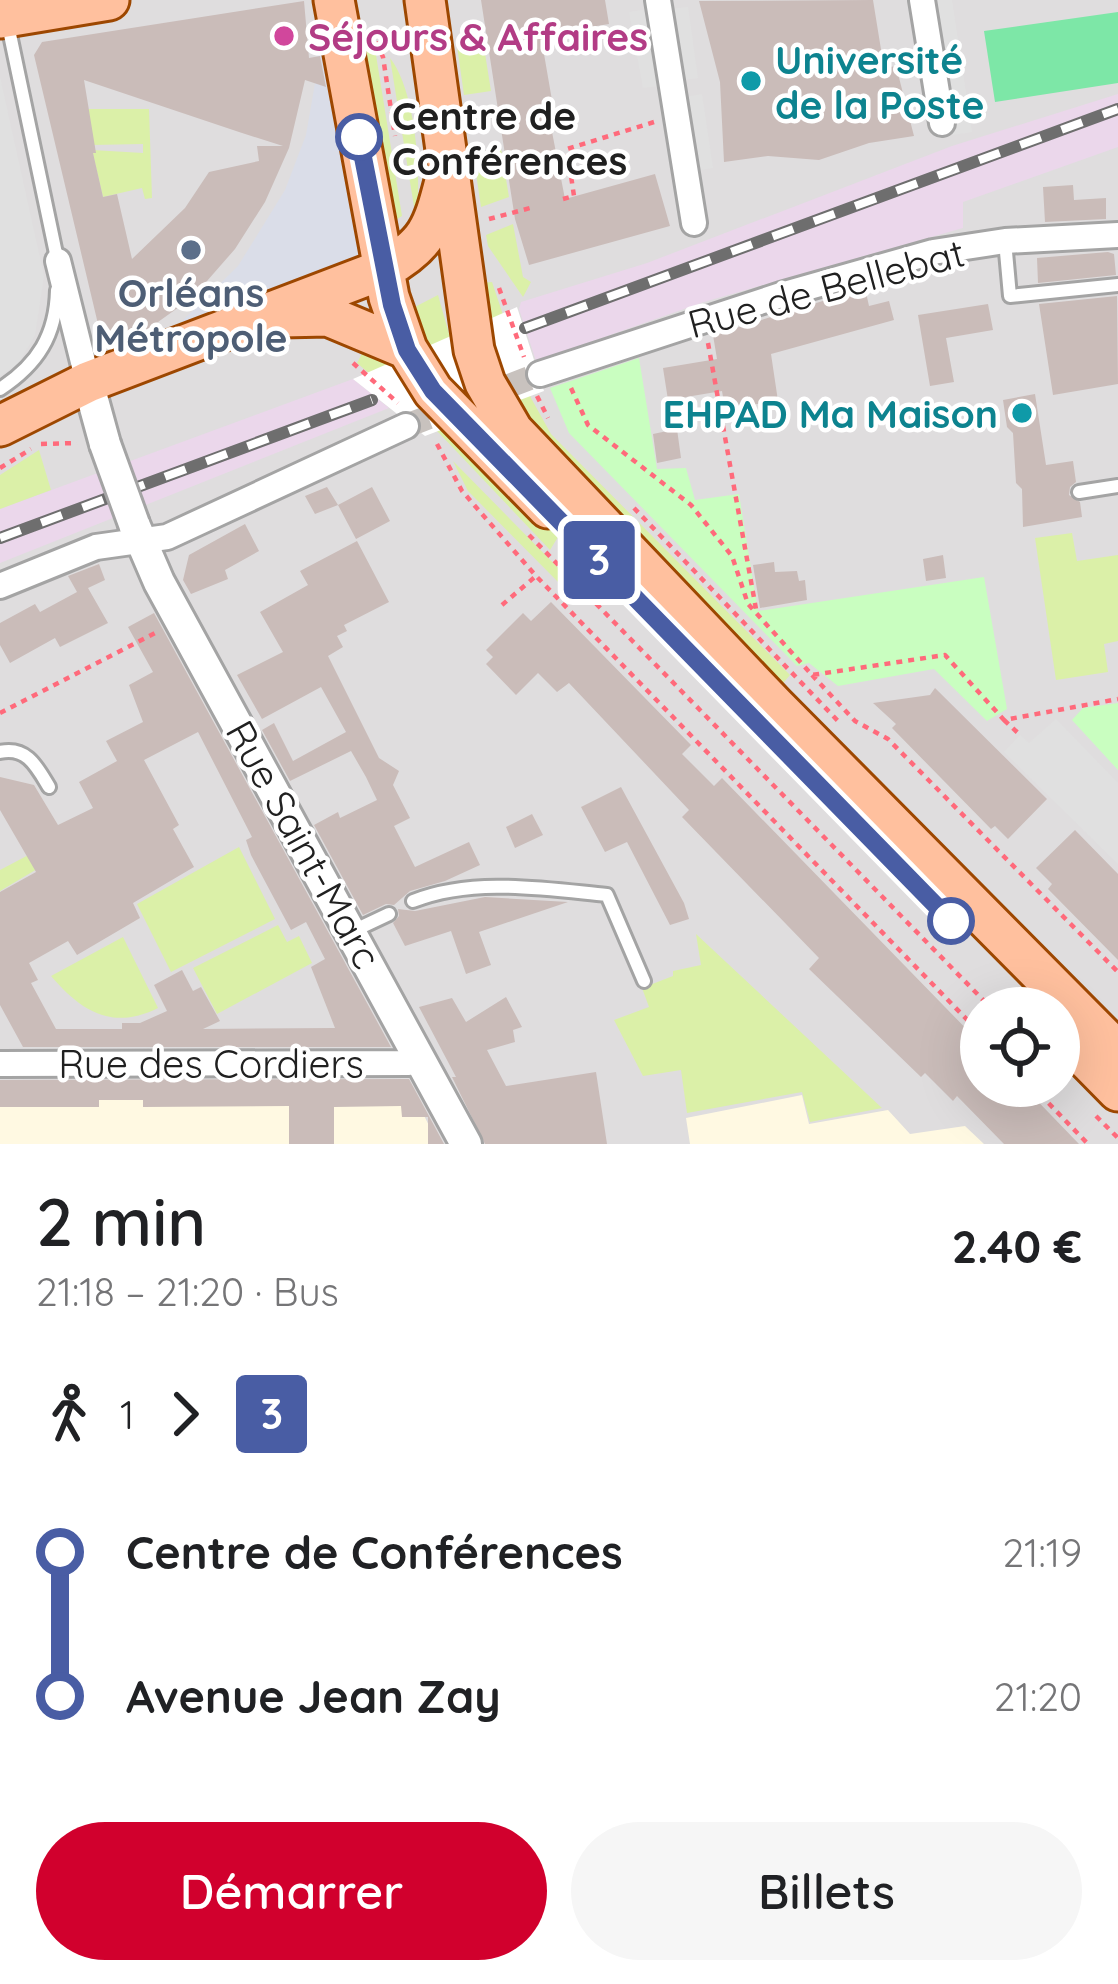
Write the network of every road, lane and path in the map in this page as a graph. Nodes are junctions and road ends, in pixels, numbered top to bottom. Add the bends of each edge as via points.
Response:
1 (109, 0) edge
2 (334, 0) edge
3 (658, 0) edge
4 (922, 0) edge
5 (3, 11) edge
6 (414, 14) edge
7 (676, 114) junction
8 (942, 123) dead end
9 (448, 166) junction
10 (563, 199) dead end
11 (534, 207) dead end
12 (436, 214) junction
13 (484, 220) dead end
14 (694, 223) dead end
15 (1118, 235) edge
16 (1005, 241) junction
17 (58, 261) junction
18 (384, 269) junction
19 (497, 280) dead end
20 (1118, 285) edge
21 (704, 320) junction
22 (238, 326) junction
23 (407, 350) junction
24 (474, 350) junction
25 (340, 356) dead end
26 (541, 374) junction
27 (88, 382) junction
28 (0, 389) edge
29 (403, 416) joint
30 (0, 426) edge
31 (555, 428) dead end
32 (103, 438) junction
33 (462, 465) dead end
34 (0, 468) edge
35 (1118, 486) edge
36 (1079, 492) dead end
37 (633, 507) dead end
38 (523, 529) dead end
39 (138, 534) junction
40 (536, 576) junction
41 (0, 586) edge
42 (502, 605) dead end
43 (757, 614) junction
44 (166, 626) dead end
45 (812, 674) junction
46 (1118, 698) edge
47 (0, 713) edge
48 (1004, 720) junction
49 (855, 721) junction
50 (1018, 733) dead end
51 (0, 752) edge
52 (49, 787) dead end
53 (413, 901) dead end
54 (388, 914) dead end
55 (352, 931) junction
56 (1118, 972) edge
57 (644, 981) dead end
58 (970, 987) edge
59 (1015, 987) edge
60 (960, 1012) edge
61 (1080, 1052) edge
62 (1118, 1052) edge
63 (420, 1057) junction
64 (0, 1064) edge
65 (1118, 1091) edge
66 (1052, 1107) edge
67 (466, 1144) edge
68 (1088, 1144) edge

1 - 5 main road
2 - 18 main road
3 - 7 street
4 - 8 street
5 - 17 lane
6 - 9 main road
6 - 12 main road
7 - 10 path via 567,149 574,196
7 - 14 street
9 - 12 main road
9 - 24 main road
11 - 13 path
12 - 18 main road via 415,252
12 - 24 main road via 452,310
15 - 16 street, Rue de Bellebat
16 - 20 lane via 1010,296
16 - 21 street, Rue de Bellebat via 933,252
17 - 27 street
17 - 28 lane via 47,342
18 - 22 main road
18 - 23 main road
19 - 26 path
21 - 26 street, Rue de Bellebat
21 - 43 path
22 - 23 main road via 328,316
22 - 27 main road
23 - 59 main road via 433,391
24 - 62 main road via 499,408 543,466
25 - 29 path
26 - 31 path via 542,410
26 - 43 path via 588,425 691,505 732,556
27 - 30 main road
27 - 32 street, Rue Saint-Marc
29 - 39 street via 167,537
32 - 34 path via 38,445
32 - 39 street, Rue Saint-Marc, bridge
33 - 40 path via 432,434 462,491
35 - 36 lane
37 - 49 path via 847,729
38 - 58 path
39 - 41 street
39 - 55 street, Rue Saint-Marc
40 - 42 path
40 - 60 path
43 - 45 path
44 - 47 path
45 - 48 path via 945,656
45 - 49 path
46 - 48 path
48 - 50 path
49 - 56 path via 888,739
51 - 52 lane via 28,756
53 - 57 lane via 516,886 607,895
54 - 55 lane
55 - 63 street, Rue Saint-Marc
61 - 65 main road
63 - 64 street, Rue des Cordiers
63 - 67 street, Rue Saint-Marc
66 - 68 path

